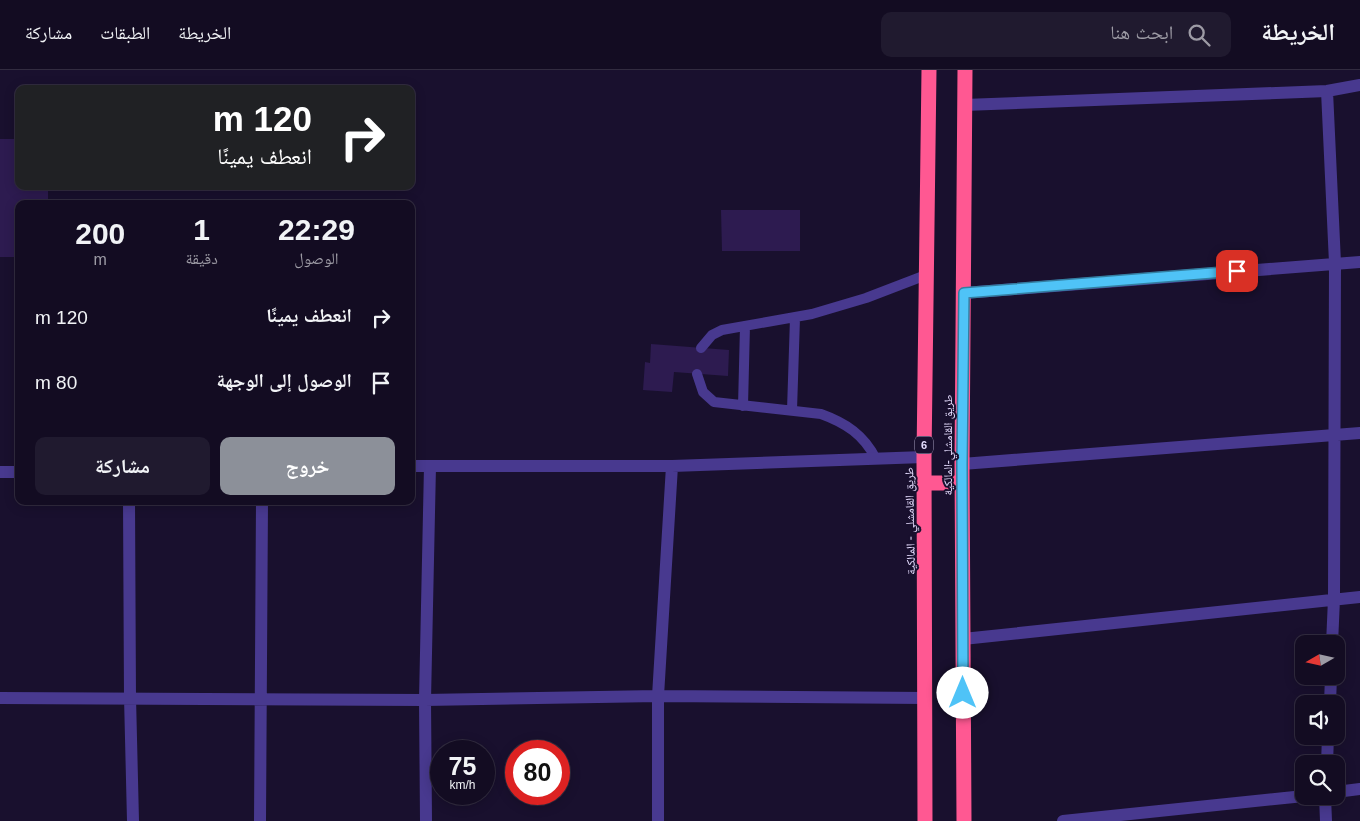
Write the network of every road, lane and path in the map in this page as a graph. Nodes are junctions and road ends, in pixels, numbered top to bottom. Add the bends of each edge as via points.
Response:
1 (929, 70) edge
2 (965, 70) edge
3 (1360, 85) edge
4 (1327, 91) junction
5 (964, 105) junction
6 (1360, 262) edge
7 (1335, 264) junction
8 (926, 275) junction
9 (964, 293) junction
10 (795, 318) junction
11 (746, 326) junction
12 (701, 348) dead end
13 (697, 374) dead end
14 (743, 406) junction
15 (792, 410) junction
16 (1360, 433) edge
17 (1335, 436) junction
18 (924, 457) junction
19 (876, 459) junction
20 (962, 464) junction
21 (415, 466) edge
22 (430, 466) junction
23 (672, 466) junction
24 (0, 472) edge
25 (15, 472) edge
26 (962, 483) junction
27 (924, 484) junction
28 (129, 505) edge
29 (262, 505) edge
30 (1360, 597) edge
31 (1334, 600) junction
32 (1332, 635) edge
33 (963, 638) junction
34 (658, 696) junction
35 (130, 697) junction
36 (0, 698) edge
37 (260, 698) junction
38 (926, 698) junction
39 (426, 700) junction
40 (1360, 789) edge
41 (1345, 791) edge
42 (1295, 797) edge
43 (1325, 805) edge
44 (134, 821) edge
45 (260, 821) edge
46 (426, 821) edge
47 (658, 821) edge
48 (925, 821) edge
49 (964, 821) edge
50 (1063, 821) edge
51 (1326, 821) edge

1 - 8 highway, طريق القامشلي - المالكية / 6
2 - 5 highway, طريق القامشلي-المالكية
3 - 4 street
4 - 5 street
4 - 7 street
5 - 9 highway, طريق القامشلي-المالكية
6 - 7 street
7 - 9 street
7 - 17 street
8 - 10 lane via 839,307
8 - 18 highway, طريق القامشلي - المالكية / 6
9 - 20 highway, طريق القامشلي-المالكية
10 - 11 lane
10 - 15 lane
11 - 12 lane via 722,330 712,335
11 - 14 lane
13 - 14 lane via 703,392 714,402
14 - 15 lane
15 - 19 lane via 821,414 846,425 864,439
16 - 17 street
17 - 20 street
17 - 31 street
18 - 19 street
18 - 27 highway, طريق القامشلي - المالكية / 6
19 - 23 street
20 - 26 highway, طريق القامشلي-المالكية
21 - 22 street
22 - 23 street
22 - 39 street
23 - 34 street
24 - 25 street
26 - 27 highway
26 - 33 highway, طريق القامشلي-المالكية
27 - 38 highway, طريق القامشلي - المالكية / 6
28 - 35 street
29 - 37 street
30 - 31 street
31 - 32 street
31 - 33 street
33 - 49 highway, طريق القامشلي-المالكية
34 - 38 street
34 - 39 street
34 - 47 street
35 - 36 street
35 - 37 street
35 - 44 street
37 - 39 street
37 - 45 street
38 - 48 highway, طريق القامشلي - المالكية / 6
39 - 46 street
40 - 41 street
42 - 50 street
43 - 51 street

